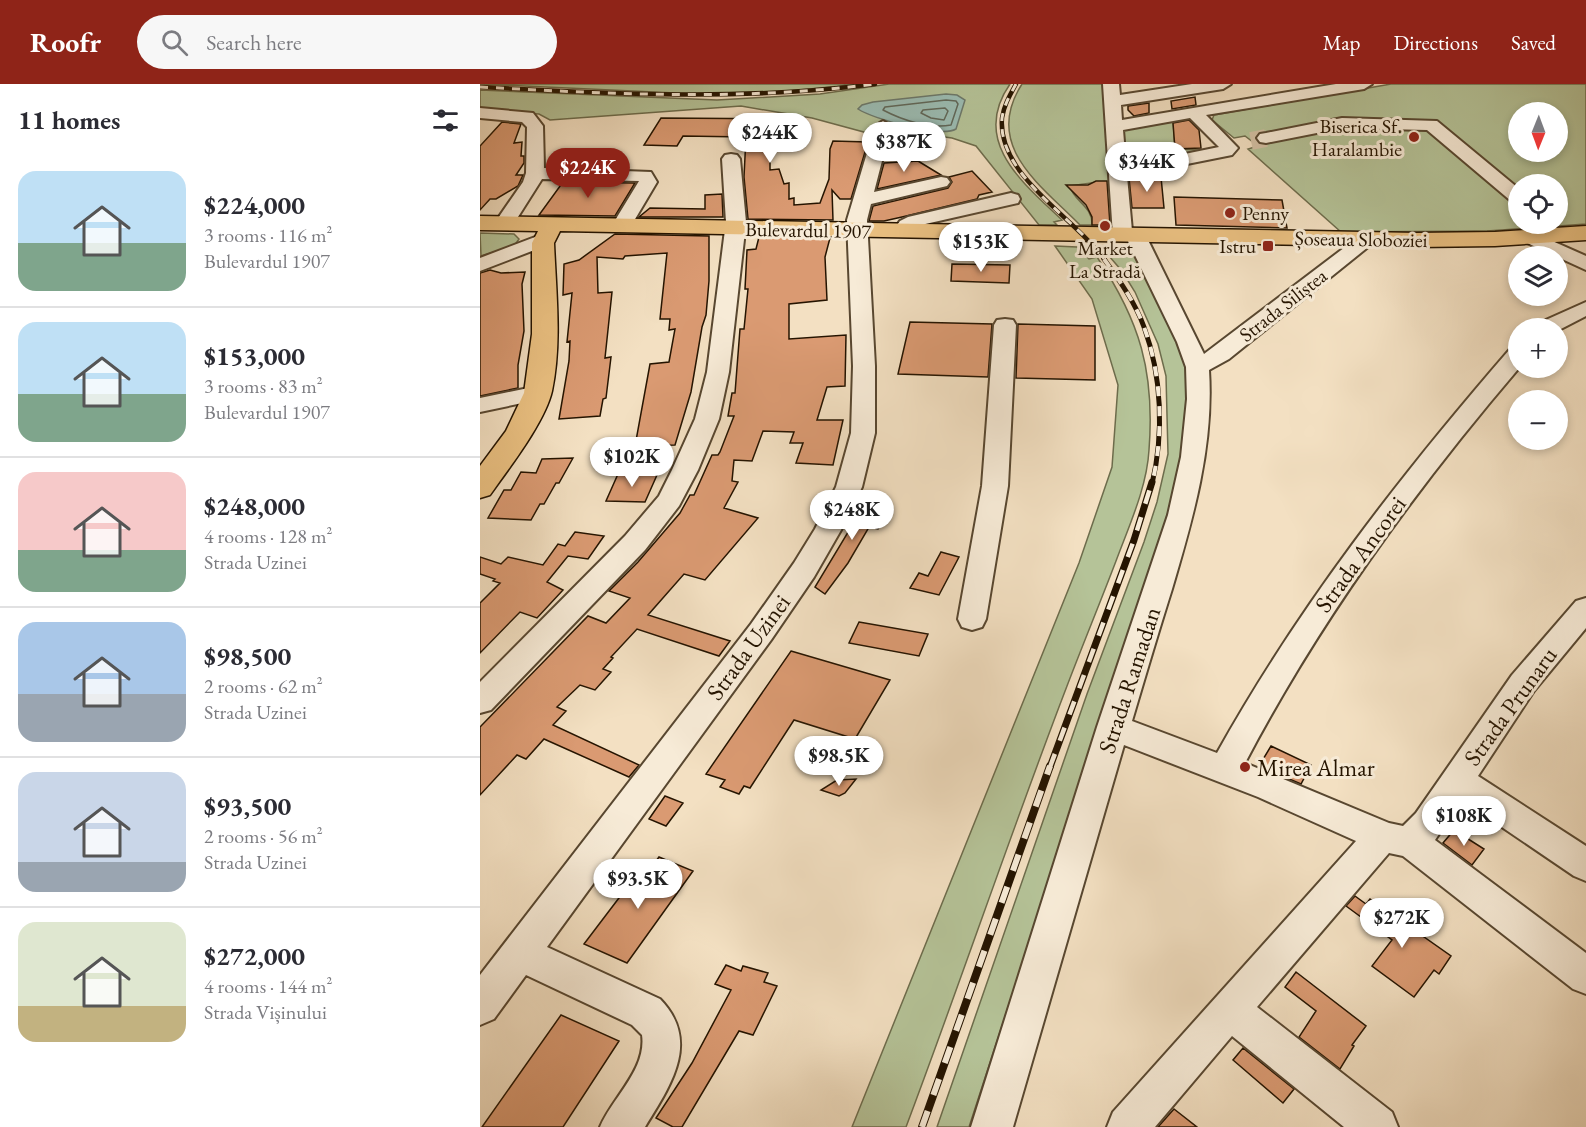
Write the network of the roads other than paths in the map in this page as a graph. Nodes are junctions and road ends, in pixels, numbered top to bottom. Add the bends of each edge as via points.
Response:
1 (1228, 84) edge
2 (1268, 84) edge
3 (1364, 84) edge
4 (1112, 92) edge
5 (1285, 97) junction
6 (480, 113) edge
7 (1194, 113) junction
8 (883, 126) dead end
9 (1114, 126) junction
10 (1266, 138) tunnel mouth
11 (731, 159) dead end
12 (535, 173) junction
13 (1118, 173) junction
14 (941, 182) dead end
15 (1508, 190) edge
16 (1011, 199) dead end
17 (863, 200) junction
18 (480, 223) edge
19 (504, 224) junction
20 (621, 227) junction
21 (735, 229) junction
22 (858, 231) junction
23 (902, 232) junction
24 (548, 233) junction
25 (1568, 233) edge
26 (1586, 233) edge
27 (1526, 234) edge
28 (1549, 234) edge
29 (1129, 236) junction
30 (1368, 239) junction
31 (1586, 264) edge
32 (480, 265) edge
33 (1586, 308) edge
34 (1566, 318) edge
35 (1005, 324) dead end
36 (1508, 366) edge
37 (1197, 367) junction
38 (538, 393) junction
39 (480, 405) edge
40 (480, 488) edge
41 (1586, 608) edge
42 (972, 619) dead end
43 (1575, 640) edge
44 (480, 701) edge
45 (1113, 727) junction
46 (1225, 769) junction
47 (1457, 779) junction
48 (1396, 838) junction
49 (1586, 865) edge
50 (520, 953) junction
51 (1586, 976) edge
52 (480, 1006) edge
53 (1230, 1010) junction
54 (621, 1127) edge
55 (992, 1127) edge
56 (1128, 1127) edge
57 (1377, 1127) edge

1 - 4 street
2 - 5 street
3 - 5 street
4 - 9 street
5 - 7 street
6 - 12 street via 513,115 532,121
7 - 9 street
7 - 13 street via 1234,144 1226,151
8 - 17 street, Strada Uzinei
9 - 13 street
10 - 15 street via 1341,123 1431,125
11 - 21 street
12 - 19 street
12 - 20 street via 647,177 648,182
13 - 29 street
14 - 17 street
16 - 23 street via 915,221
17 - 22 street, Strada Uzinei
18 - 19 main road, Bulevardul 1907
19 - 24 main road, Bulevardul 1907
20 - 21 main road, Bulevardul 1907
20 - 24 main road, Bulevardul 1907
21 - 22 main road, Bulevardul 1907
21 - 44 street via 715,384 702,431 678,485 635,543
22 - 23 main road, Bulevardul 1907
22 - 50 street, Strada Uzinei via 864,366 862,433 855,469 842,503 804,570 767,623
23 - 29 main road, Bulevardul 1907
24 - 32 street
24 - 38 main road via 545,334
25 - 26 main road, Șoseaua Sloboziei
27 - 30 main road, Șoseaua Sloboziei via 1464,240
28 - 31 street
29 - 30 main road, Șoseaua Sloboziei
29 - 37 street, Strada Ramadan via 1188,342
30 - 37 street, Strada Siliștea via 1221,354
33 - 34 street
35 - 42 street via 995,486
36 - 46 street, Strada Ancorei via 1353,558 1252,717
37 - 45 street, Strada Ramadan via 1199,408 1189,482
38 - 39 street
38 - 40 main road via 519,432
41 - 43 street, Strada Prunaru
43 - 47 street, Strada Prunaru via 1523,683
45 - 46 street
45 - 55 street, Strada Ramadan
46 - 48 street
47 - 48 street, Strada Prunaru via 1419,834
47 - 49 street
48 - 51 street
48 - 53 street
50 - 52 street, Strada Uzinei
50 - 54 street via 646,1012 661,1028 659,1062
53 - 56 street
53 - 57 street

